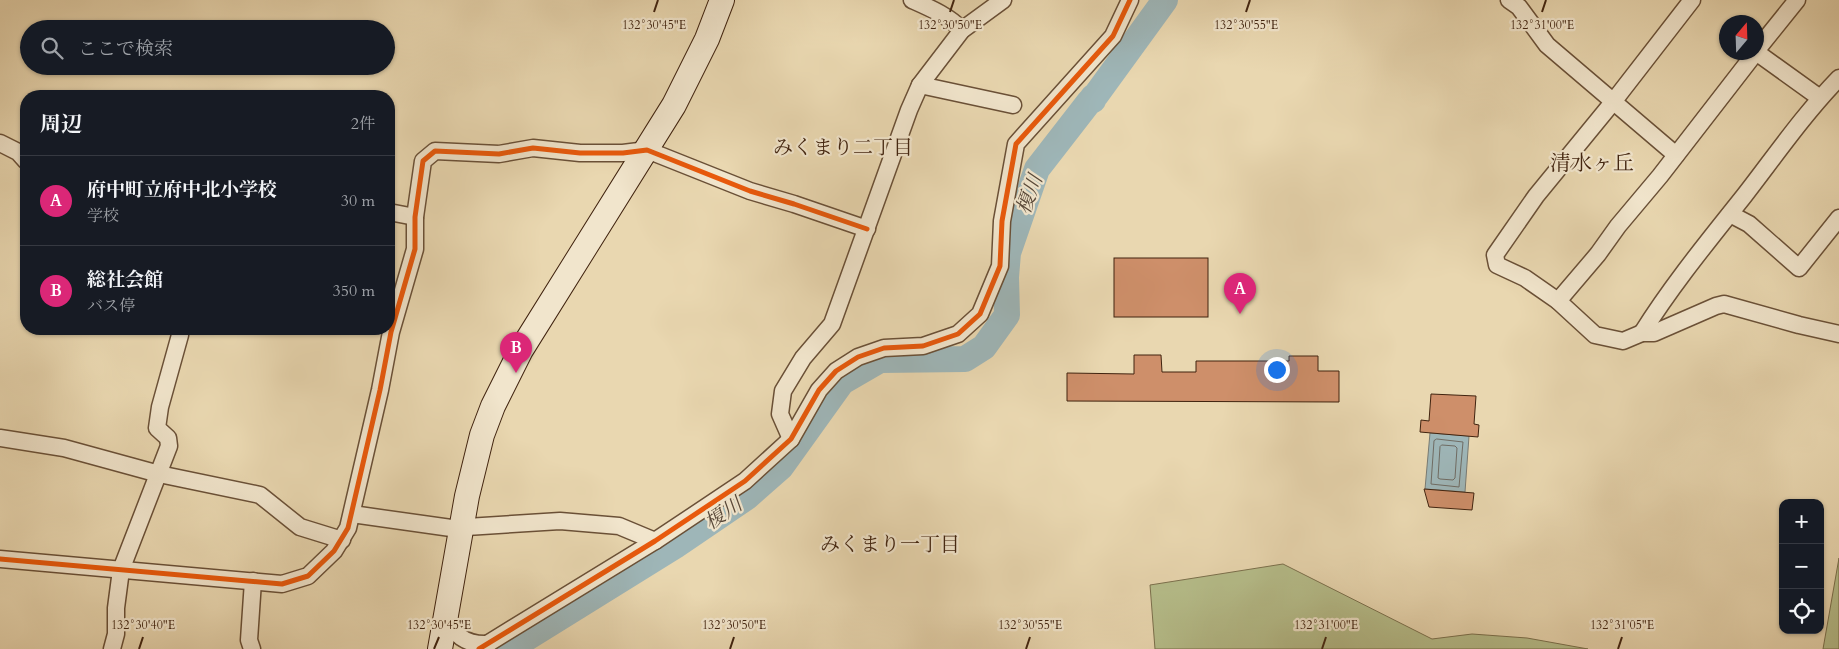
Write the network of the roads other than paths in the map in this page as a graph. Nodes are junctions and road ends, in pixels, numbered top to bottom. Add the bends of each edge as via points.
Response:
1 (722, 0) edge
2 (912, 0) edge
3 (1003, 0) edge
4 (1130, 0) edge
5 (1508, 0) edge
6 (1692, 0) edge
7 (1797, 0) edge
8 (962, 30) junction
9 (1764, 42) edge
10 (1764, 58) edge
11 (1750, 60) edge
12 (1839, 78) edge
13 (920, 85) junction
14 (1820, 98) junction
15 (1613, 102) junction
16 (1013, 105) dead end
17 (0, 143) edge
18 (647, 150) junction
19 (20, 154) edge
20 (1676, 155) junction
21 (395, 213) edge
22 (1730, 214) junction
23 (415, 217) junction
24 (1839, 218) edge
25 (867, 229) junction
26 (1558, 301) junction
27 (395, 315) edge
28 (1642, 333) junction
29 (1839, 334) edge
30 (180, 335) dead end
31 (389, 335) edge
32 (0, 438) edge
33 (791, 439) junction
34 (159, 474) junction
35 (352, 514) junction
36 (462, 527) junction
37 (342, 540) junction
38 (655, 541) junction
39 (0, 559) edge
40 (121, 570) junction
41 (252, 582) junction
42 (446, 614) junction
43 (484, 646) edge
44 (112, 649) edge
45 (252, 649) edge
46 (440, 649) edge

1 - 18 street via 697,61
2 - 8 street via 941,14
3 - 8 street
4 - 33 street via 1113,36 1016,144 1002,221 1000,266 980,314 958,334 923,346 884,348 858,357 836,371 819,390
5 - 15 street via 1519,7 1547,45
6 - 15 street
7 - 9 street
8 - 13 street
10 - 14 street
11 - 20 street
12 - 14 street
13 - 16 street
13 - 25 street
14 - 22 street
15 - 20 street
15 - 26 street via 1536,196 1495,255 1497,265 1525,278
17 - 19 street
18 - 23 street via 580,153 533,148 499,154 435,151 423,161
18 - 25 street via 750,191
18 - 36 street via 506,377 478,450
20 - 26 street
21 - 23 street
22 - 24 street via 1749,224 1799,268
22 - 28 street
23 - 27 street via 415,249
25 - 33 street via 832,324 802,358 783,391 780,414
26 - 28 street via 1595,335 1623,341
28 - 29 street via 1654,333 1724,304
30 - 34 street via 160,407 157,428 168,438 169,446
31 - 35 street
32 - 34 street via 64,448
33 - 38 street via 745,482
34 - 37 street via 260,495 300,527
34 - 40 street
35 - 36 street
35 - 37 street
36 - 38 street via 560,521 620,526
36 - 42 street
37 - 41 street via 308,576 282,584
38 - 43 street
39 - 40 street
40 - 41 street
40 - 44 street
41 - 45 street via 249,640
42 - 43 street via 451,628 461,638
42 - 46 street

